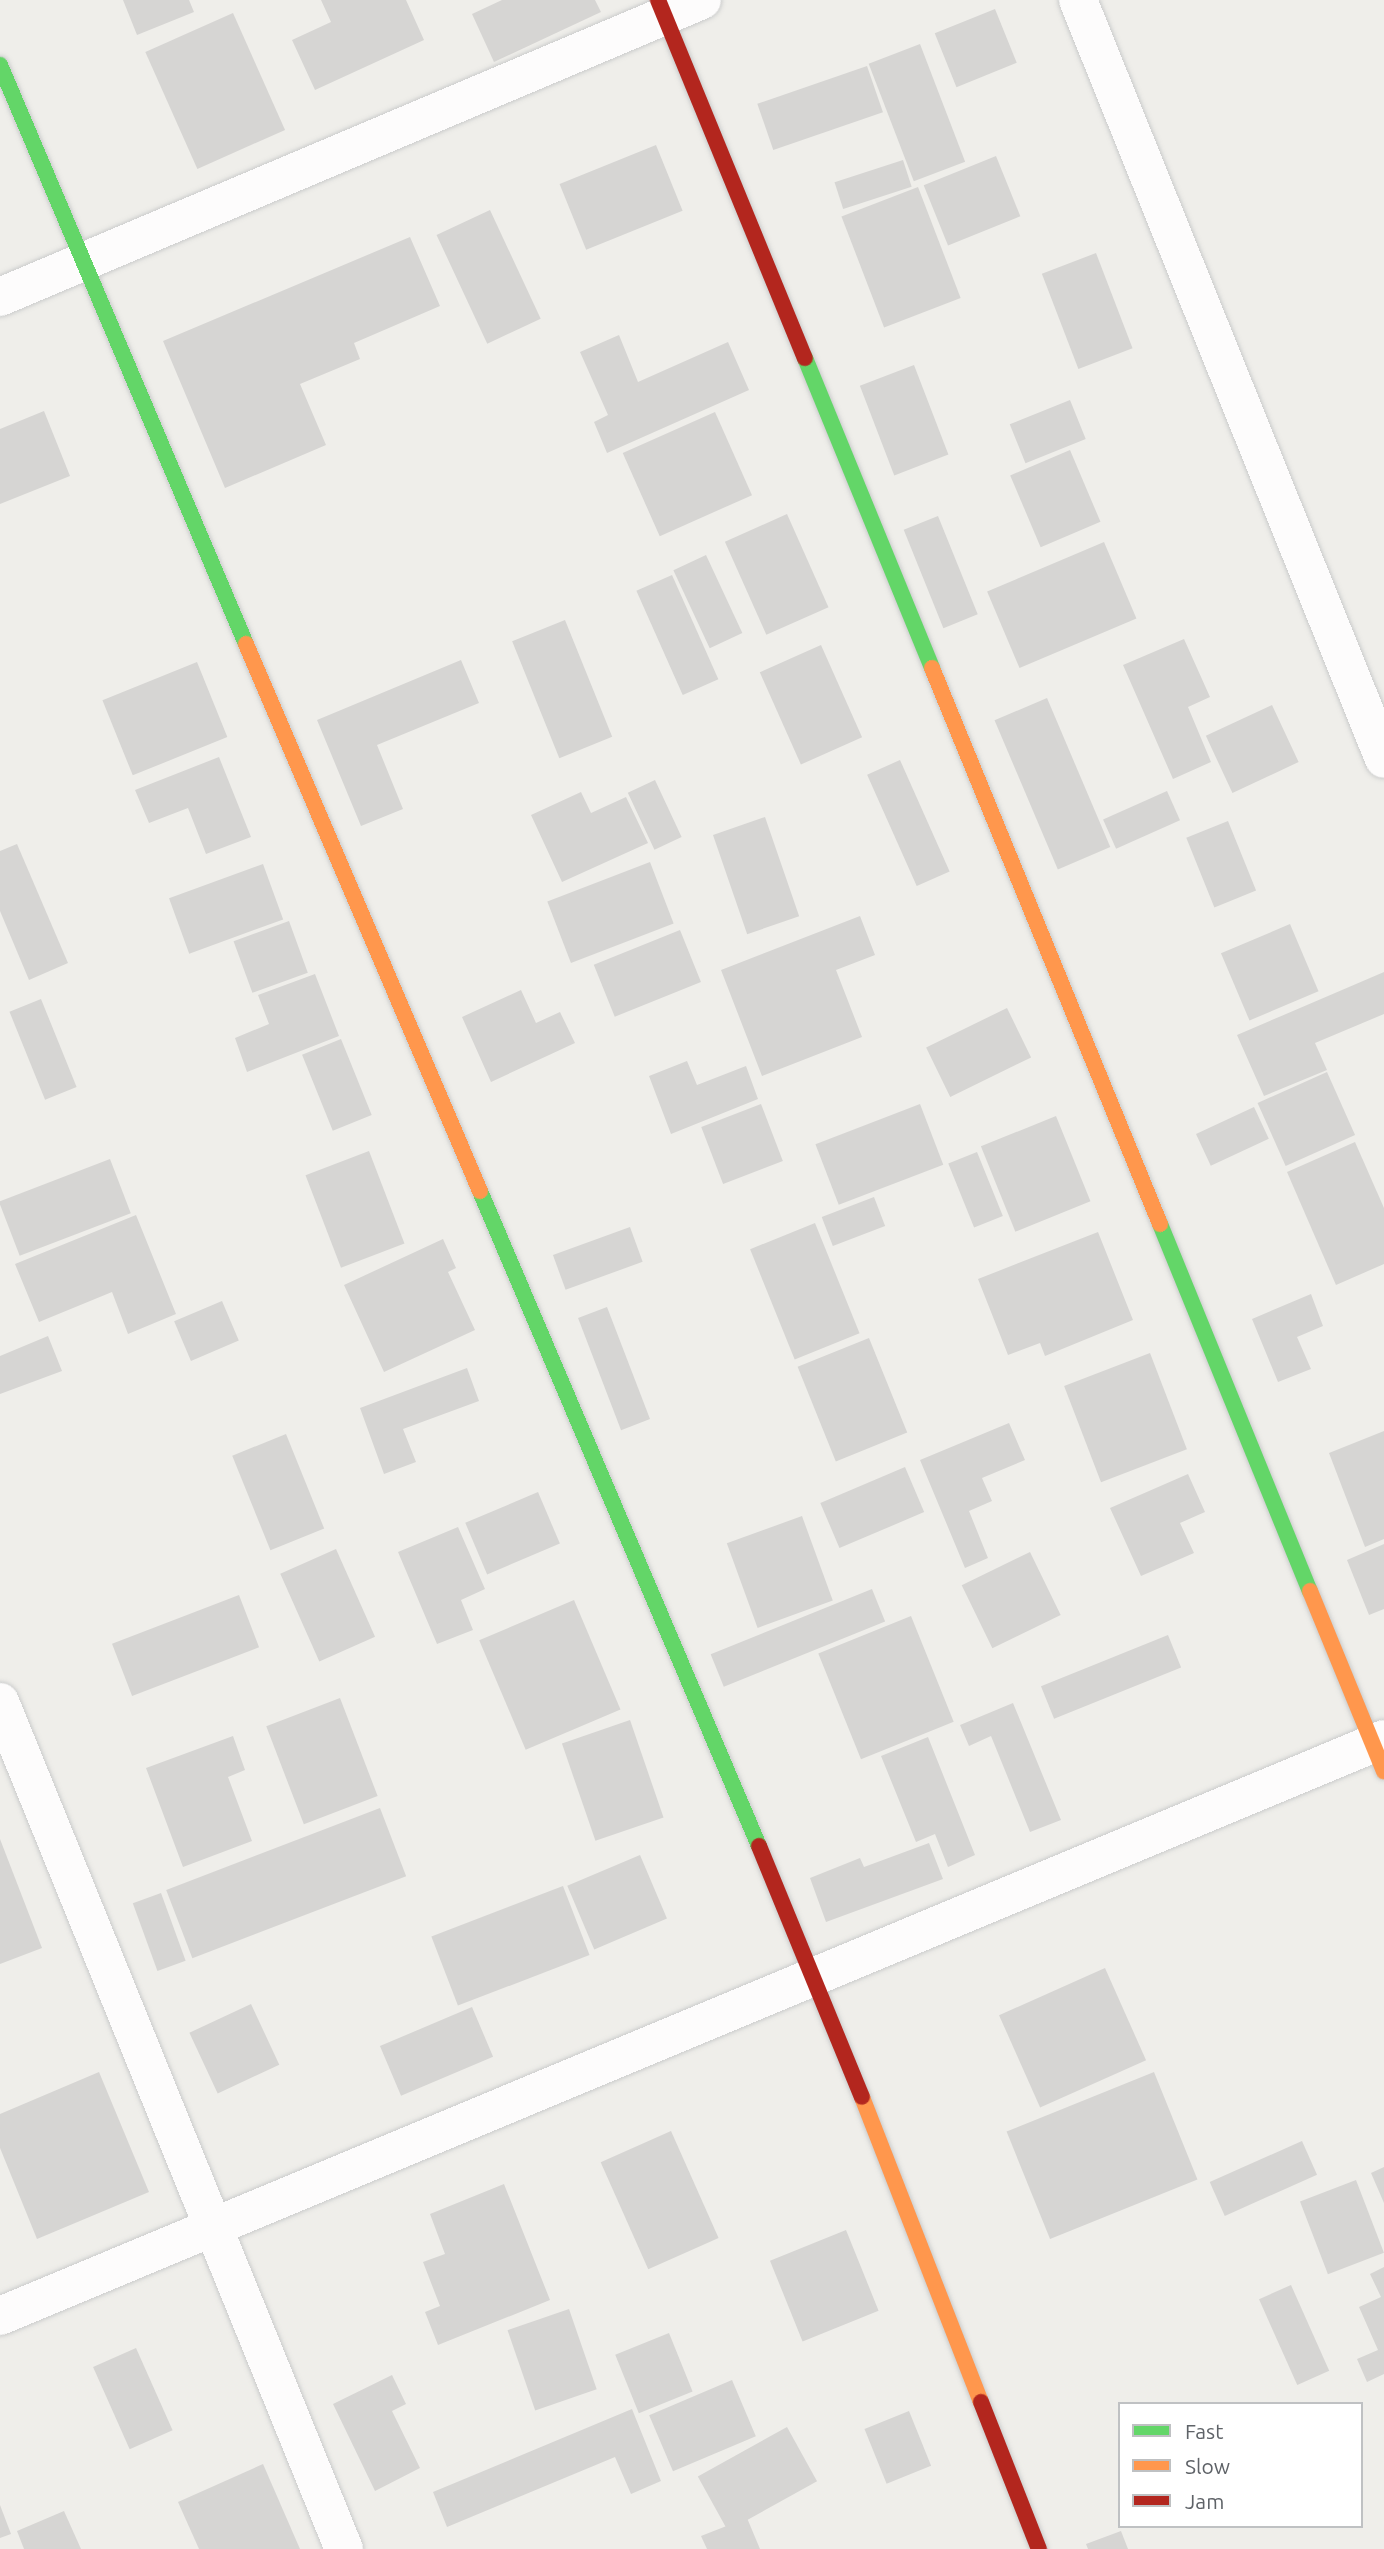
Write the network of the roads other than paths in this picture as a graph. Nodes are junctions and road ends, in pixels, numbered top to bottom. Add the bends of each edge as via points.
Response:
1 (702, 0) edge
2 (1078, 0) edge
3 (662, 8) edge
4 (0, 65) edge
5 (84, 261) junction
6 (0, 297) edge
7 (1384, 759) edge
8 (0, 1702) edge
9 (1380, 1752) edge
10 (814, 1976) junction
11 (213, 2227) junction
12 (0, 2316) edge
13 (344, 2549) edge
14 (1039, 2549) edge

1 - 3 street
2 - 7 street
3 - 5 street
3 - 9 street
4 - 5 street
5 - 6 street
5 - 10 street
8 - 11 street
9 - 10 street
10 - 11 street
10 - 14 street
11 - 12 street
11 - 13 street

